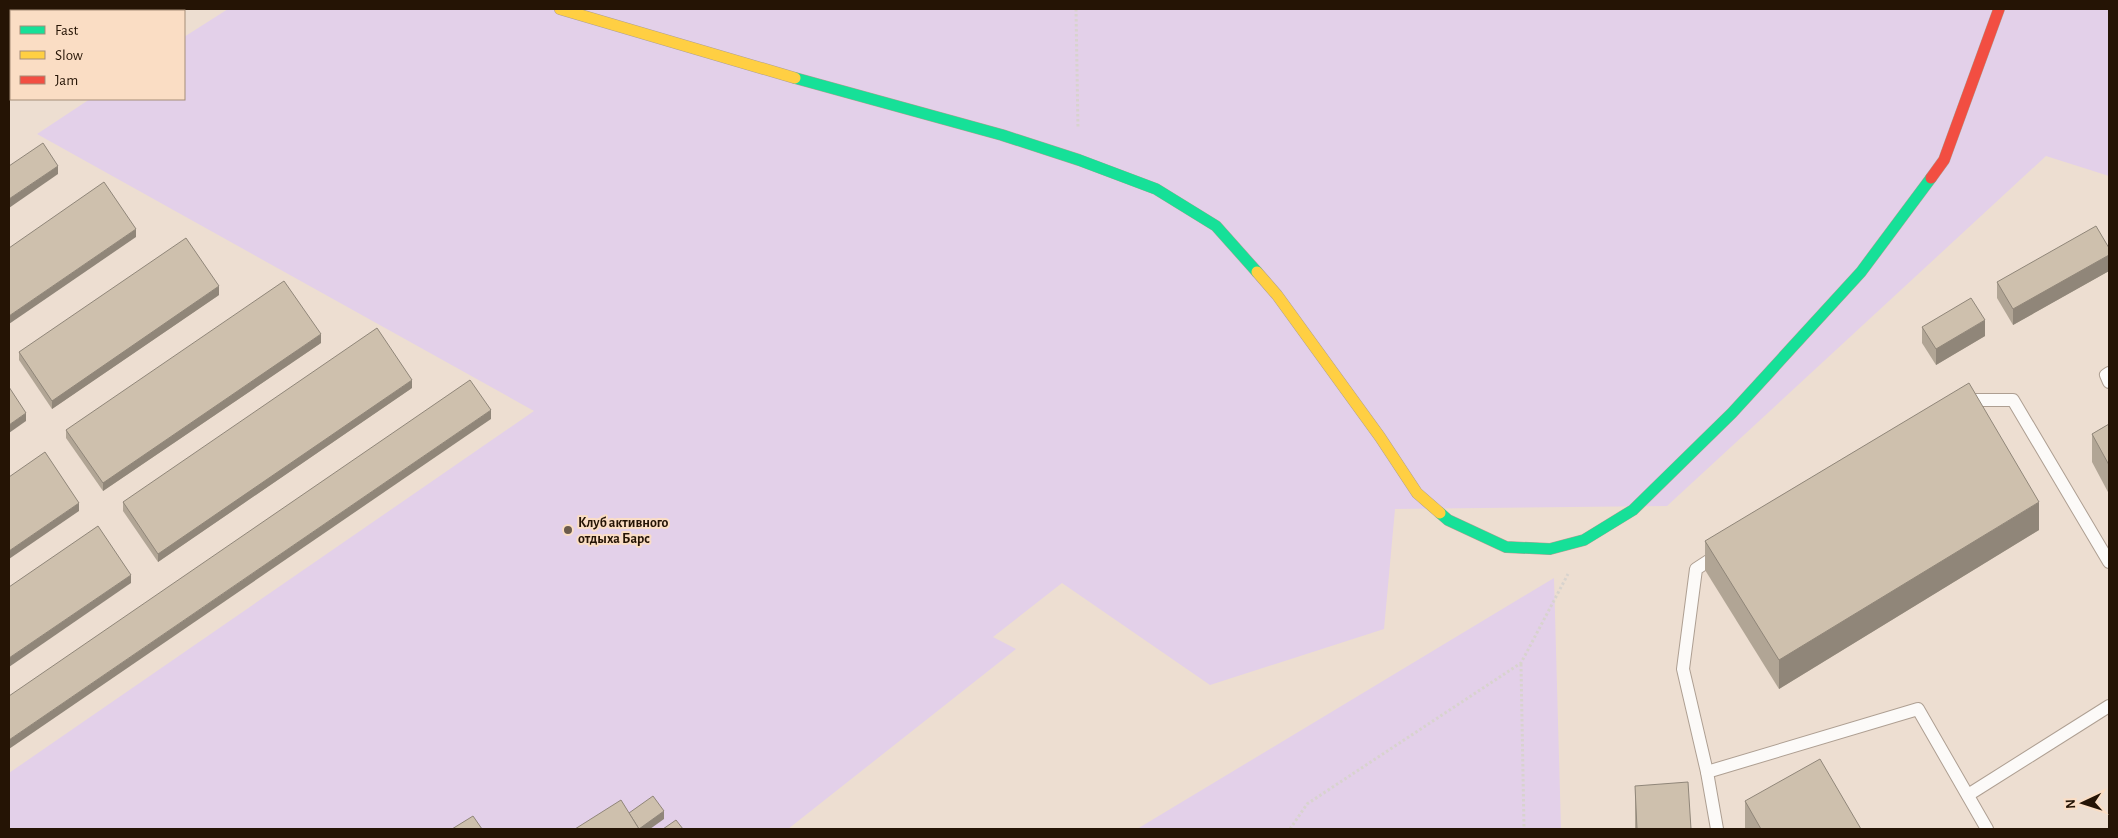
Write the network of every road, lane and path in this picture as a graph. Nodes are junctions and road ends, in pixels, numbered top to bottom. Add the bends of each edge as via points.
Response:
1 (560, 9) edge
2 (1076, 9) edge
3 (1999, 9) edge
4 (1079, 160) junction
5 (2109, 373) edge
6 (2109, 382) edge
7 (1952, 405) edge
8 (1584, 540) junction
9 (1729, 548) edge
10 (2109, 562) edge
11 (1521, 663) junction
12 (2109, 706) edge
13 (1707, 772) junction
14 (1968, 796) junction
15 (1290, 829) edge
16 (1524, 829) edge
17 (1717, 829) edge
18 (1987, 829) edge

1 - 4 street via 847,93 1002,134
2 - 4 path
3 - 8 street via 1944,160 1861,272 1732,413 1682,462 1632,510
4 - 8 street via 1156,190 1216,226 1277,296 1417,493 1448,520 1506,548 1550,549
5 - 6 lane via 2106,375
7 - 10 lane via 1960,400 2013,400
8 - 11 path
9 - 13 lane via 1696,569 1683,669
11 - 15 path via 1307,804
11 - 16 path
12 - 14 lane
13 - 14 lane via 1918,709
13 - 17 lane
14 - 18 lane

